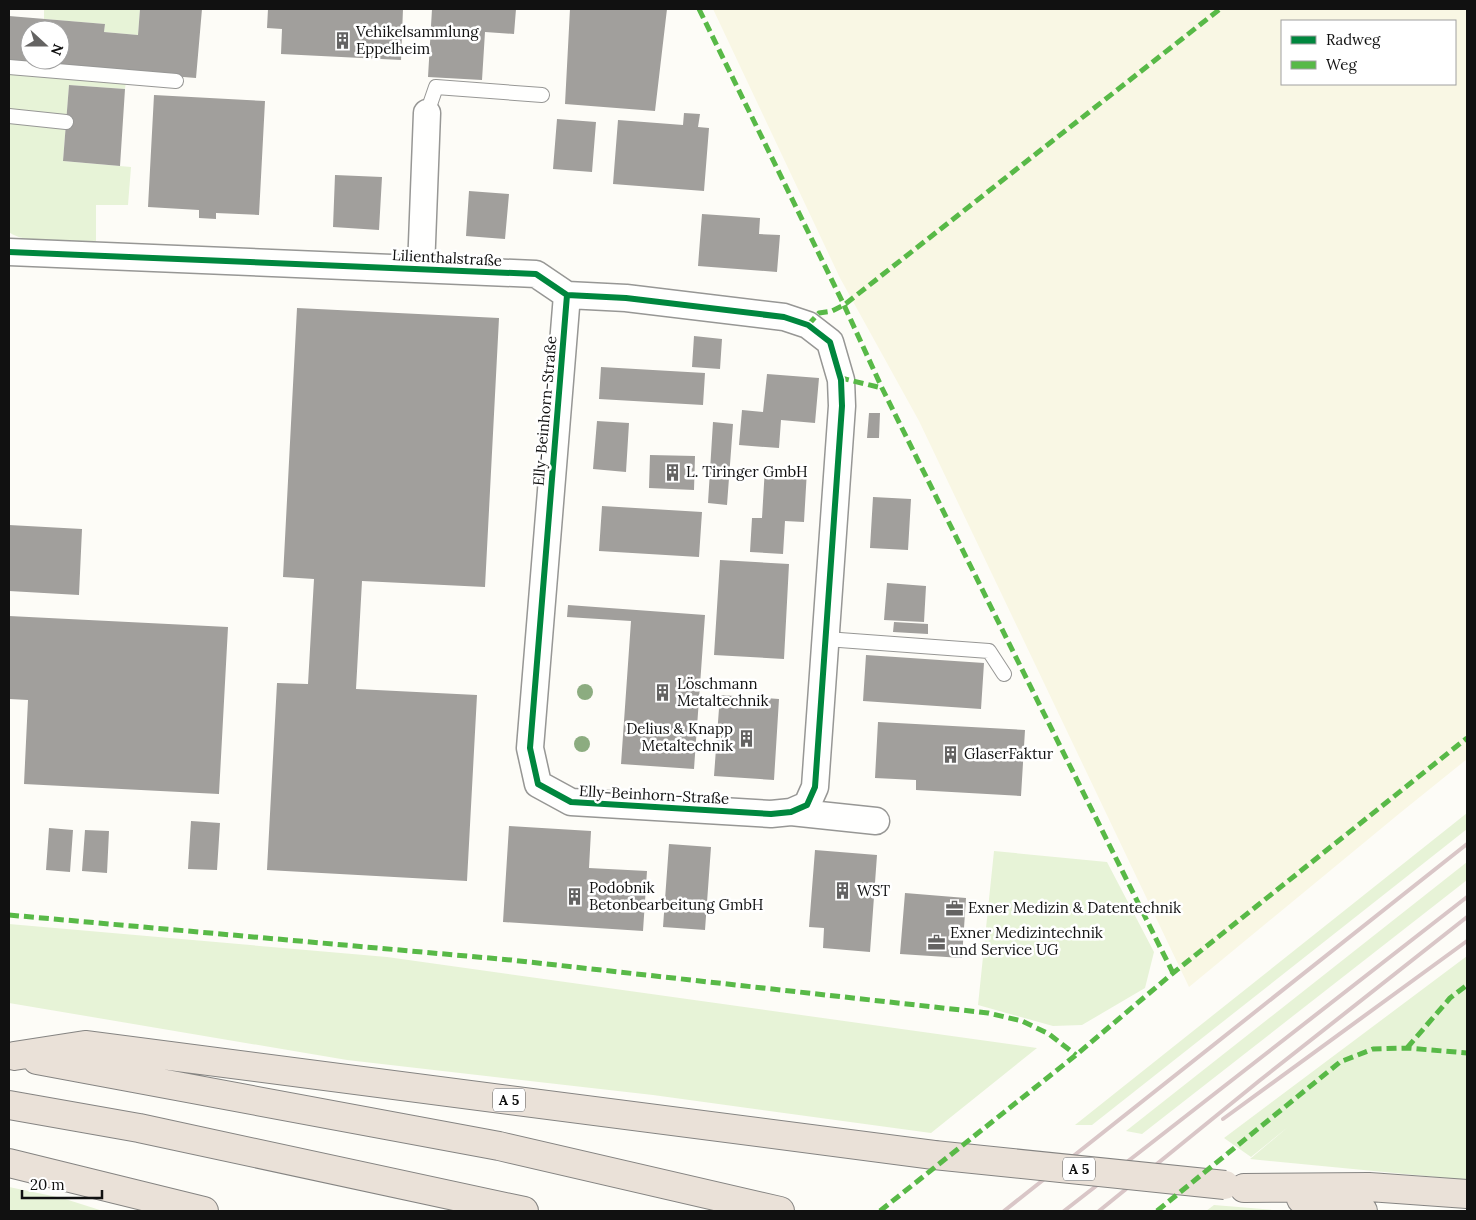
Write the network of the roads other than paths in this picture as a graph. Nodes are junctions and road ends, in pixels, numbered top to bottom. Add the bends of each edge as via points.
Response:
1 (9, 67) edge
2 (176, 82) dead end
3 (542, 95) dead end
4 (427, 113) joint
5 (9, 116) edge
6 (66, 122) dead end
7 (9, 252) edge
8 (421, 269) junction
9 (567, 295) junction
10 (826, 639) junction
11 (1004, 674) dead end
12 (791, 812) junction
13 (876, 821) dead end
14 (11, 1055) edge
15 (9, 1105) edge
16 (9, 1163) edge
17 (1234, 1186) junction
18 (1467, 1194) edge
19 (204, 1211) edge
20 (524, 1211) edge
21 (780, 1211) edge
22 (1363, 1211) edge

1 - 2 lane
3 - 4 lane via 436,87
4 - 8 street, Lilienthalstraße
5 - 6 lane
7 - 8 street, Lilienthalstraße
8 - 9 street, Lilienthalstraße via 536,274
9 - 10 street via 626,298 784,317 808,325 830,342 841,380 842,406
9 - 12 street, Elly-Beinhorn-Straße via 530,748 538,784 571,802 771,814
10 - 11 lane via 989,651
10 - 12 street via 815,787 807,804
12 - 13 street, Elly-Beinhorn-Straße
14 - 17 highway, A 5, bridge via 85,1045 934,1155
14 - 21 highway, A 5 via 499,1146
15 - 20 highway via 139,1128
16 - 19 highway
17 - 18 highway, A 5 via 1369,1187
17 - 22 highway, A 5

